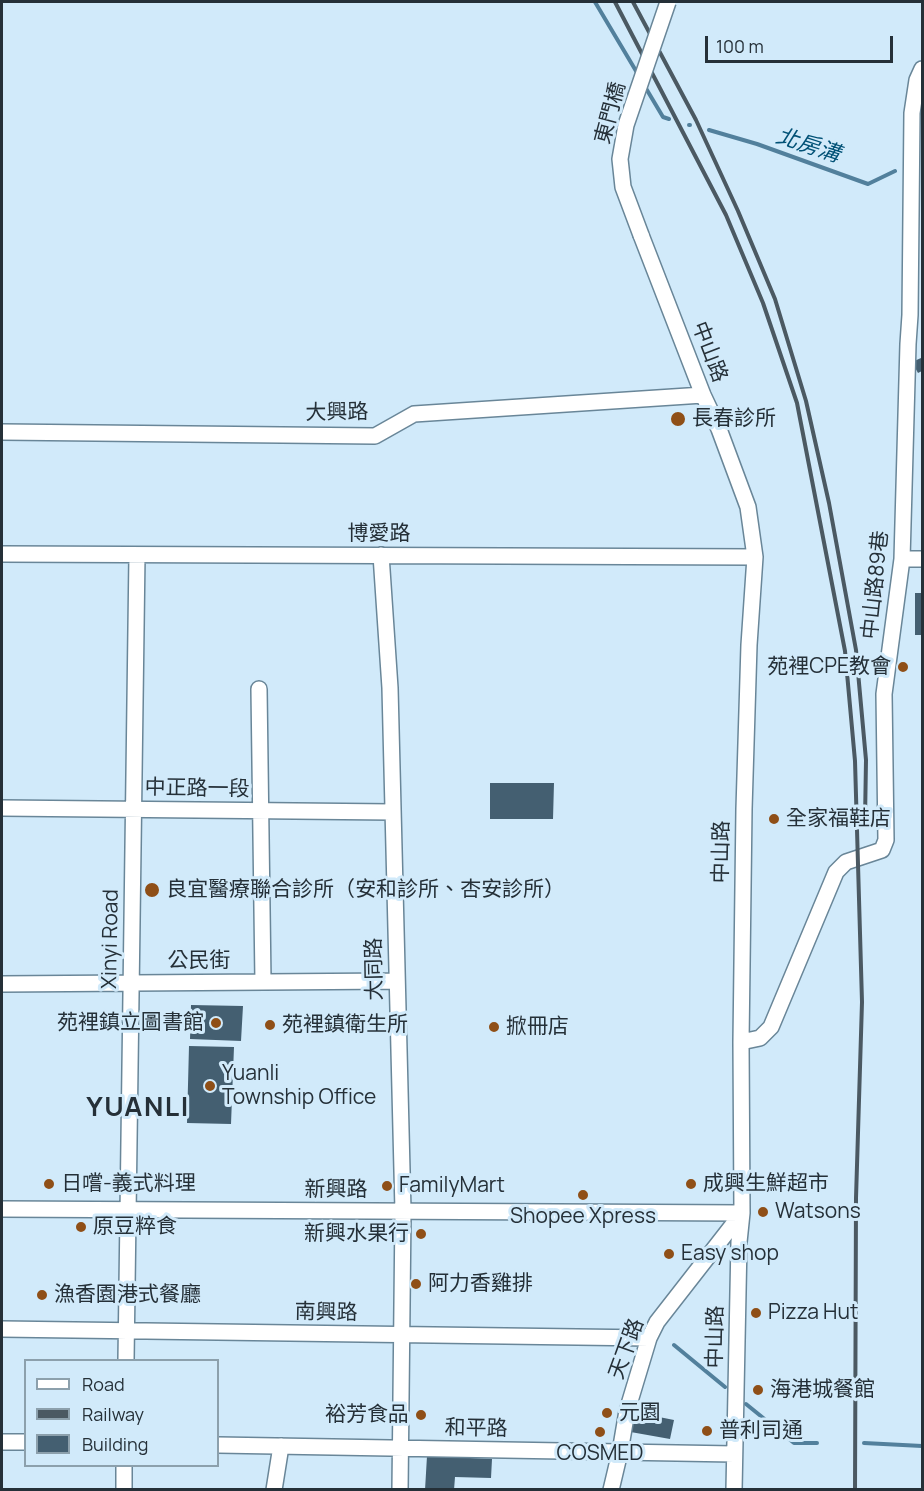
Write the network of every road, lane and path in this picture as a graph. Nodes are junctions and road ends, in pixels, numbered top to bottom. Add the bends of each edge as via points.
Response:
1 (668, 2) edge
2 (922, 69) edge
3 (641, 235) joint
4 (703, 395) junction
5 (2, 432) edge
6 (2, 554) edge
7 (137, 555) junction
8 (381, 555) junction
9 (755, 557) junction
10 (902, 559) junction
11 (922, 559) edge
12 (259, 689) dead end
13 (2, 808) edge
14 (134, 809) junction
15 (261, 810) junction
16 (392, 812) junction
17 (396, 981) junction
18 (263, 982) junction
19 (131, 983) junction
20 (2, 984) edge
21 (741, 1041) junction
22 (2, 1209) edge
23 (128, 1210) junction
24 (403, 1211) junction
25 (742, 1213) junction
26 (2, 1329) edge
27 (126, 1331) junction
28 (403, 1335) junction
29 (649, 1338) junction
30 (126, 1359) edge
31 (2, 1442) edge
32 (24, 1442) edge
33 (219, 1445) edge
34 (280, 1446) junction
35 (401, 1448) junction
36 (620, 1452) junction
37 (734, 1454) junction
38 (124, 1467) edge
39 (124, 1490) edge
40 (274, 1490) edge
41 (400, 1490) edge
42 (611, 1490) edge
43 (734, 1490) edge

1 - 3 street, 東門橋, bridge via 626,125 620,159 623,187
2 - 10 street, 中山路89巷 via 912,113
3 - 4 street, 中山路
4 - 5 street, 大興路 via 414,414 375,436
4 - 9 street, 中山路 via 748,507
6 - 7 street, 博愛路
7 - 8 street, 博愛路
7 - 14 street, Xinyi Road
8 - 9 street, 博愛路
8 - 16 street, 大同路 via 390,688
9 - 21 street, 中山路 via 744,798
10 - 11 street
10 - 21 street, 中山路89巷 via 884,694 886,840 882,849 846,862 836,872 771,1027 760,1038
12 - 15 street
13 - 14 street, 中正路一段
14 - 15 street, 中正路一段
14 - 19 street, Xinyi Road
15 - 16 street, 中正路一段
15 - 18 street
16 - 17 street, 大同路
17 - 18 street, 公民街
17 - 24 street, 大同路
18 - 19 street, 公民街
19 - 20 street, 公民街
19 - 23 street, Xinyi Road
21 - 25 street, 中山路
22 - 23 street, 新興路
23 - 24 street, 新興路
23 - 27 street, Xinyi Road
24 - 25 street, 新興路
24 - 28 street, 大同路
25 - 29 street, 天下路 via 657,1322
25 - 37 street, 中山路
26 - 27 street, 南興路
27 - 28 street, 南興路
27 - 30 street, Xinyi Road
28 - 29 street, 南興路
28 - 35 street, 大同路
29 - 36 street, 天下路 via 627,1411
31 - 32 street
33 - 34 street, 和平路
34 - 35 street, 和平路
34 - 40 street
35 - 36 street, 和平路
35 - 41 street, 大同路
36 - 37 street, 和平路
36 - 42 street, 天下路
37 - 43 street, 中山路
38 - 39 street

